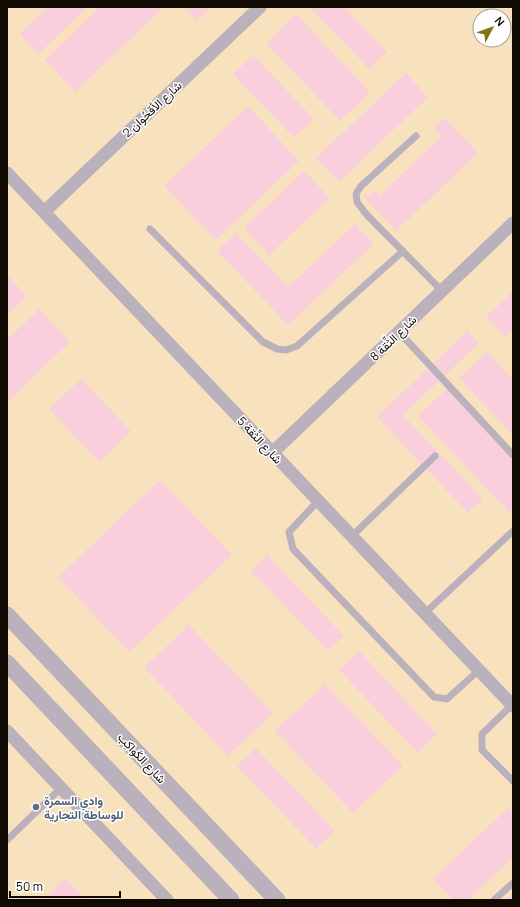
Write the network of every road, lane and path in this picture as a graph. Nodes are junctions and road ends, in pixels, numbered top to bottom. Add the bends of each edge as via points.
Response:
1 (260, 7) edge
2 (416, 136) dead end
3 (7, 173) edge
4 (44, 212) junction
5 (513, 223) edge
6 (150, 229) dead end
7 (403, 251) junction
8 (442, 290) junction
9 (399, 332) junction
10 (272, 453) junction
11 (513, 455) edge
12 (435, 456) dead end
13 (318, 501) junction
14 (513, 531) edge
15 (352, 536) junction
16 (425, 613) junction
17 (7, 615) edge
18 (7, 664) edge
19 (479, 670) junction
20 (512, 706) edge
21 (7, 730) edge
22 (513, 781) edge
23 (61, 788) junction
24 (7, 840) edge
25 (513, 884) edge
26 (166, 900) edge
27 (231, 900) edge
28 (277, 900) edge
29 (494, 900) edge

1 - 4 street, شارع الأقحُوان 2
2 - 7 lane via 361,186 356,194 357,202 366,214
3 - 4 street, شارع الثِّقة 5
4 - 10 street, شارع الثِّقة 5
5 - 8 street, شارع الثِّقة 8
6 - 7 lane via 263,342 277,349 286,350 296,346
7 - 8 lane
8 - 9 street, شارع الثِّقة 8
9 - 10 street, شارع الثِّقة 8
9 - 11 lane
10 - 13 street, شارع الثِّقة 5
12 - 15 lane
13 - 15 street, شارع الثِّقة 5
13 - 19 lane via 289,532 293,549 304,561 434,697 447,699
14 - 16 lane
15 - 16 street, شارع الثِّقة 5
16 - 19 street, شارع الثِّقة 5
17 - 28 street, شارع الكَواكِب
18 - 27 street
19 - 20 street, شارع الثِّقة 5
20 - 22 lane via 482,734 482,750
21 - 23 street
23 - 24 lane
23 - 26 street
25 - 29 lane

